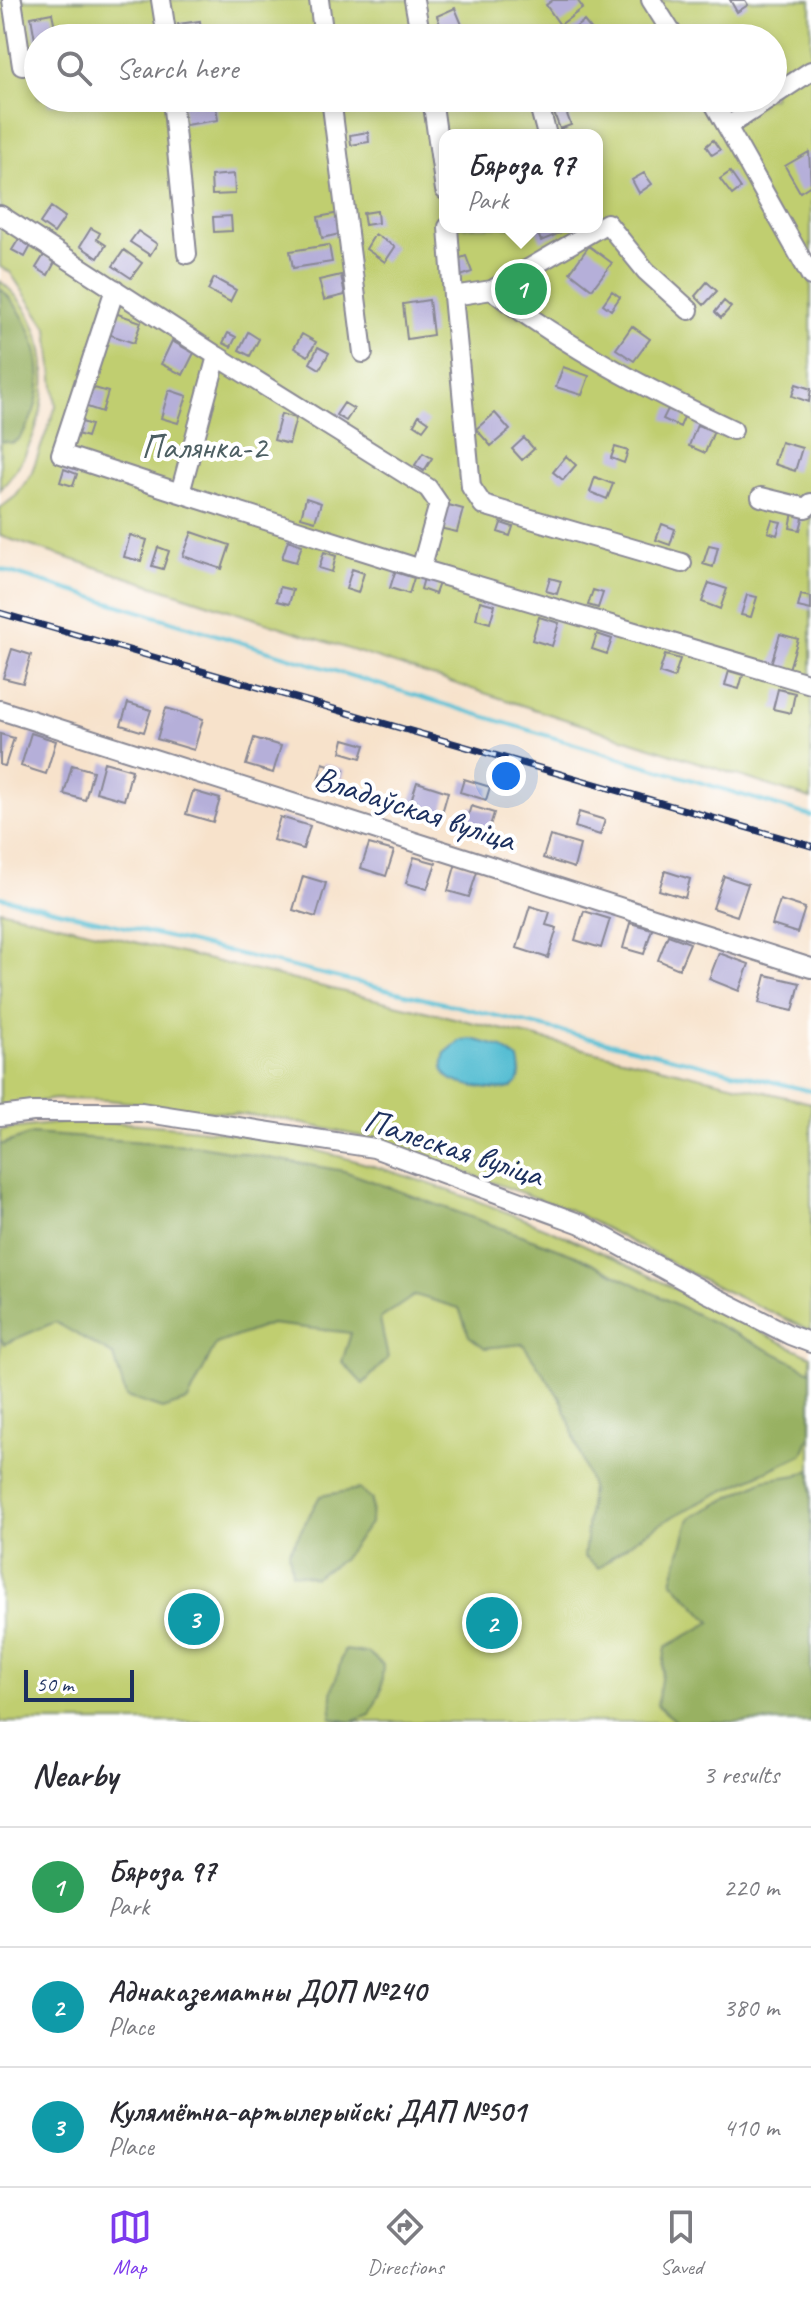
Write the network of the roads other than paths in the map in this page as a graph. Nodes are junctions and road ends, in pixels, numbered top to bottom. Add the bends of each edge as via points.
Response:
1 (12, 0) edge
2 (161, 0) edge
3 (319, 0) edge
4 (414, 0) edge
5 (651, 0) edge
6 (165, 24) edge
7 (322, 24) edge
8 (418, 24) edge
9 (666, 24) edge
10 (22, 66) dead end
11 (811, 71) edge
12 (787, 87) edge
13 (173, 112) edge
14 (333, 112) edge
15 (434, 112) edge
16 (720, 112) edge
17 (749, 112) edge
18 (728, 126) junction
19 (439, 137) edge
20 (0, 215) edge
21 (603, 217) edge
22 (448, 233) edge
23 (577, 233) edge
24 (187, 254) dead end
25 (809, 269) edge
26 (115, 289) junction
27 (492, 290) junction
28 (453, 296) junction
29 (689, 310) dead end
30 (363, 353) dead end
31 (217, 356) junction
32 (733, 430) dead end
33 (180, 493) junction
34 (761, 497) dead end
35 (811, 503) edge
36 (682, 563) dead end
37 (421, 569) junction
38 (811, 684) edge
39 (0, 710) edge
40 (811, 968) edge
41 (0, 1116) edge
42 (811, 1343) edge

1 - 10 street
2 - 6 street
3 - 7 street
4 - 8 street
5 - 9 street
11 - 12 street
13 - 24 street
14 - 30 street
15 - 19 street
16 - 18 street
17 - 18 street
18 - 25 street
20 - 26 street
21 - 29 street via 646,271
22 - 28 street
23 - 27 street
26 - 31 street
26 - 33 street via 61,454
27 - 28 street
27 - 32 street via 643,387
28 - 36 street via 471,487 483,505
31 - 33 street
31 - 37 street via 428,488 439,504
33 - 37 street
34 - 35 street via 806,508
37 - 38 street
39 - 40 street, Владаўская вуліца
41 - 42 street, Палеская вуліца via 141,1112 374,1148 581,1224

